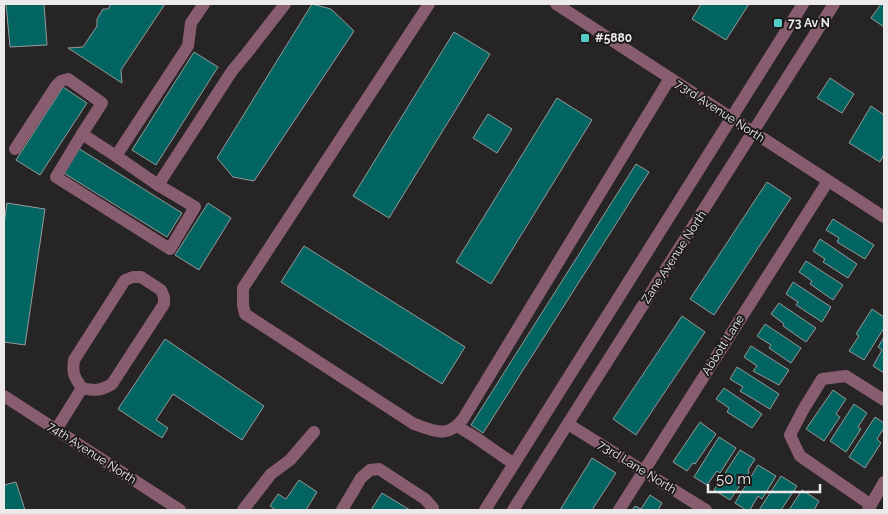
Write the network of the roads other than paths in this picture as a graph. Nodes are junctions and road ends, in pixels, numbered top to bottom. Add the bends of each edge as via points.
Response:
1 (204, 4) edge
2 (285, 4) edge
3 (429, 4) edge
4 (556, 4) edge
5 (803, 4) edge
6 (834, 4) edge
7 (670, 78) junction
8 (731, 118) junction
9 (753, 133) junction
10 (82, 134) junction
11 (15, 150) dead end
12 (116, 156) junction
13 (828, 180) junction
14 (158, 185) junction
15 (884, 217) edge
16 (82, 388) junction
17 (4, 396) edge
18 (884, 400) edge
19 (568, 424) junction
20 (457, 426) junction
21 (56, 430) junction
22 (314, 432) dead end
23 (514, 464) junction
24 (643, 471) junction
25 (882, 489) edge
26 (869, 508) edge
27 (180, 510) edge
28 (243, 510) edge
29 (342, 510) edge
30 (433, 510) edge
31 (485, 510) edge
32 (513, 510) edge
33 (619, 510) edge
34 (706, 510) edge

1 - 12 street via 191,23 188,46
2 - 14 street via 232,71
3 - 20 street via 243,288 243,304 245,314 414,424 441,433
4 - 7 street, 73rd Avenue North
5 - 8 street, Zane Avenue North
6 - 9 street, Zane Avenue North
7 - 8 street, 73rd Avenue North
7 - 20 street
8 - 9 street, 73rd Avenue North
8 - 23 street, Zane Avenue North
9 - 13 street, 73rd Avenue North
9 - 19 street, Zane Avenue North
10 - 11 street via 102,103 68,79 56,86
10 - 12 street
10 - 14 street via 56,177 170,249 195,206
12 - 14 street
13 - 15 street, 73rd Avenue North
13 - 24 street, Abbott Lane
16 - 16 street via 72,370 74,360 125,280 141,277 161,290 164,304 112,384 94,391
16 - 21 street
17 - 21 street, 74th Avenue North
18 - 26 street via 846,376 822,379 790,435 800,456
19 - 24 street, 73rd Lane North
19 - 32 street, Zane Avenue North
20 - 23 street
21 - 27 street, 74th Avenue North
22 - 28 street via 290,460 271,474
23 - 31 street, Zane Avenue North
24 - 33 street, Abbott Lane
24 - 34 street, 73rd Lane North
25 - 26 street
29 - 30 street via 361,478 370,470 380,469 425,499

